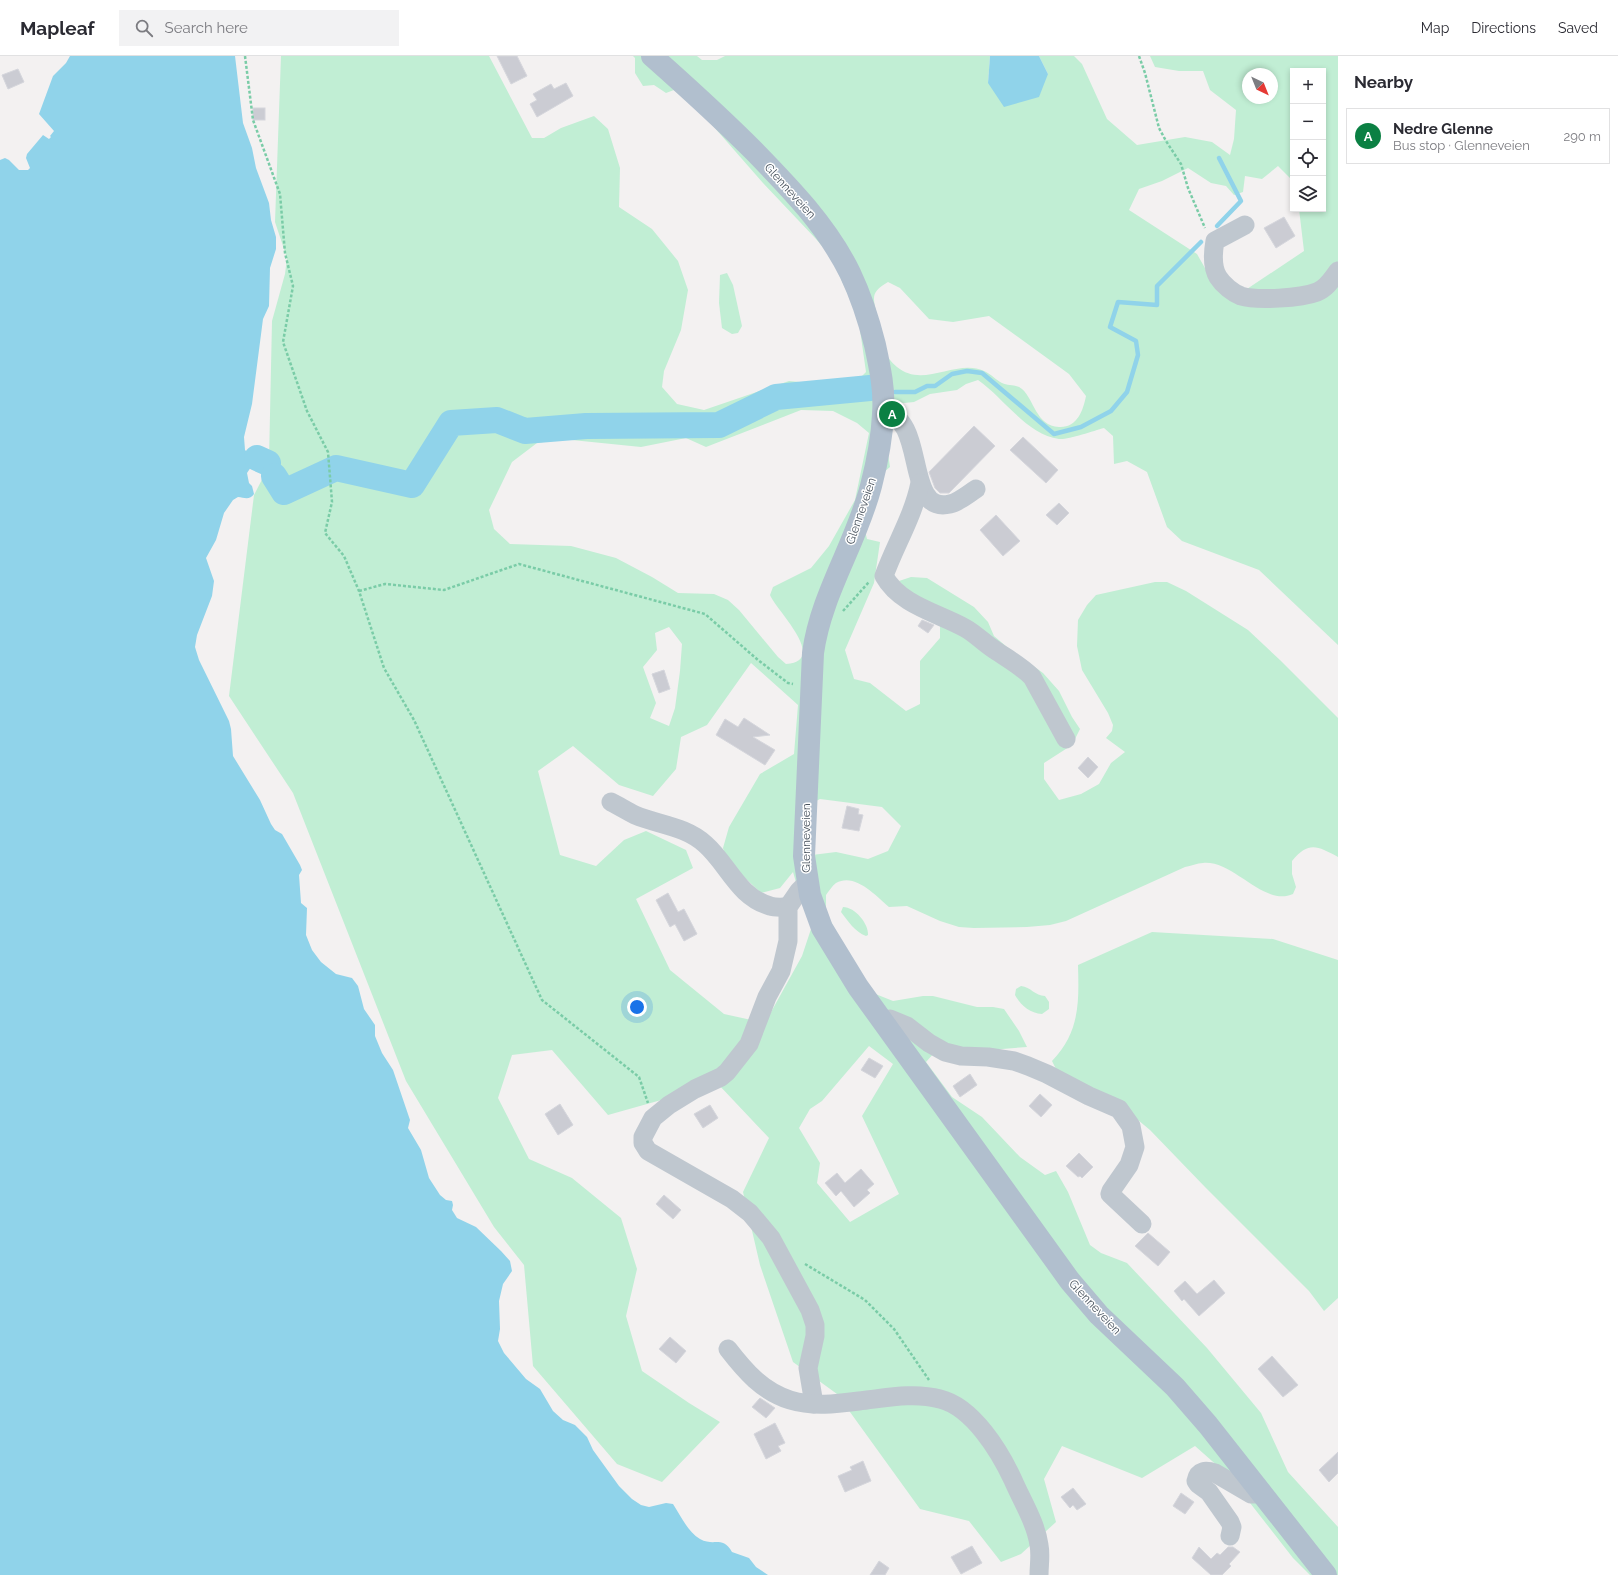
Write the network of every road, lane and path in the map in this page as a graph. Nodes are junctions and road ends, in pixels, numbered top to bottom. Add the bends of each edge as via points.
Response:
1 (245, 56) edge
2 (652, 56) edge
3 (1139, 56) edge
4 (1245, 225) dead end
5 (1215, 241) junction
6 (1338, 271) edge
7 (883, 413) junction
8 (920, 483) junction
9 (976, 489) dead end
10 (884, 576) junction
11 (359, 591) junction
12 (841, 614) dead end
13 (812, 685) junction
14 (1066, 739) dead end
15 (611, 802) dead end
16 (807, 883) junction
17 (788, 907) junction
18 (884, 1022) junction
19 (653, 1118) junction
20 (1142, 1224) dead end
21 (804, 1263) dead end
22 (728, 1349) dead end
23 (942, 1399) junction
24 (814, 1404) junction
25 (1262, 1494) junction
26 (1230, 1536) dead end
27 (1038, 1575) edge
28 (1326, 1575) edge

1 - 11 path via 253,120 280,194 285,253 293,286 283,342 306,411 328,452 332,502 325,533 344,556
2 - 7 main road, Glenneveien via 774,171 818,221 850,273 862,302 880,365
3 - 5 path via 1160,128 1178,158 1203,223
4 - 5 street
5 - 6 street via 1214,261 1216,272 1222,282 1234,292 1252,298 1318,292 1330,284
7 - 8 street via 895,416 906,429
7 - 13 main road, Glenneveien via 871,487 855,533 826,601 815,636
8 - 9 street via 933,501 944,505 956,502
8 - 10 street via 908,522
10 - 12 path via 873,578 866,584
10 - 14 street via 888,584 902,596 965,628 1025,670 1036,683
11 - 13 path via 385,584 444,590 519,564 705,614 788,683
11 - 19 path via 384,668 414,720 542,1000 639,1077
13 - 16 main road, Glenneveien via 804,841
15 - 17 street via 636,815 677,827 695,836 706,844 737,883 755,900 772,907
16 - 17 street
16 - 18 main road, Glenneveien via 822,928 858,987
17 - 19 street via 788,941 781,971 767,997 746,1049 721,1077 668,1105
18 - 20 street via 890,1019 907,1026 945,1052 1014,1061 1028,1066 1119,1109 1131,1126 1135,1147 1129,1165 1110,1194
18 - 25 main road, Glenneveien via 1070,1281 1099,1315 1175,1387
19 - 24 street via 643,1137 644,1148 732,1199 762,1225 777,1247 810,1310 815,1325 808,1368
21 - 23 path via 865,1300 894,1329
22 - 24 street via 746,1372 761,1385 789,1400
23 - 24 street via 899,1396
23 - 27 street via 963,1412 983,1430 1007,1467 1037,1534 1040,1552
25 - 26 street via 1251,1494 1209,1471 1203,1471 1197,1476 1198,1484 1209,1492 1230,1522
25 - 28 main road, Glenneveien

